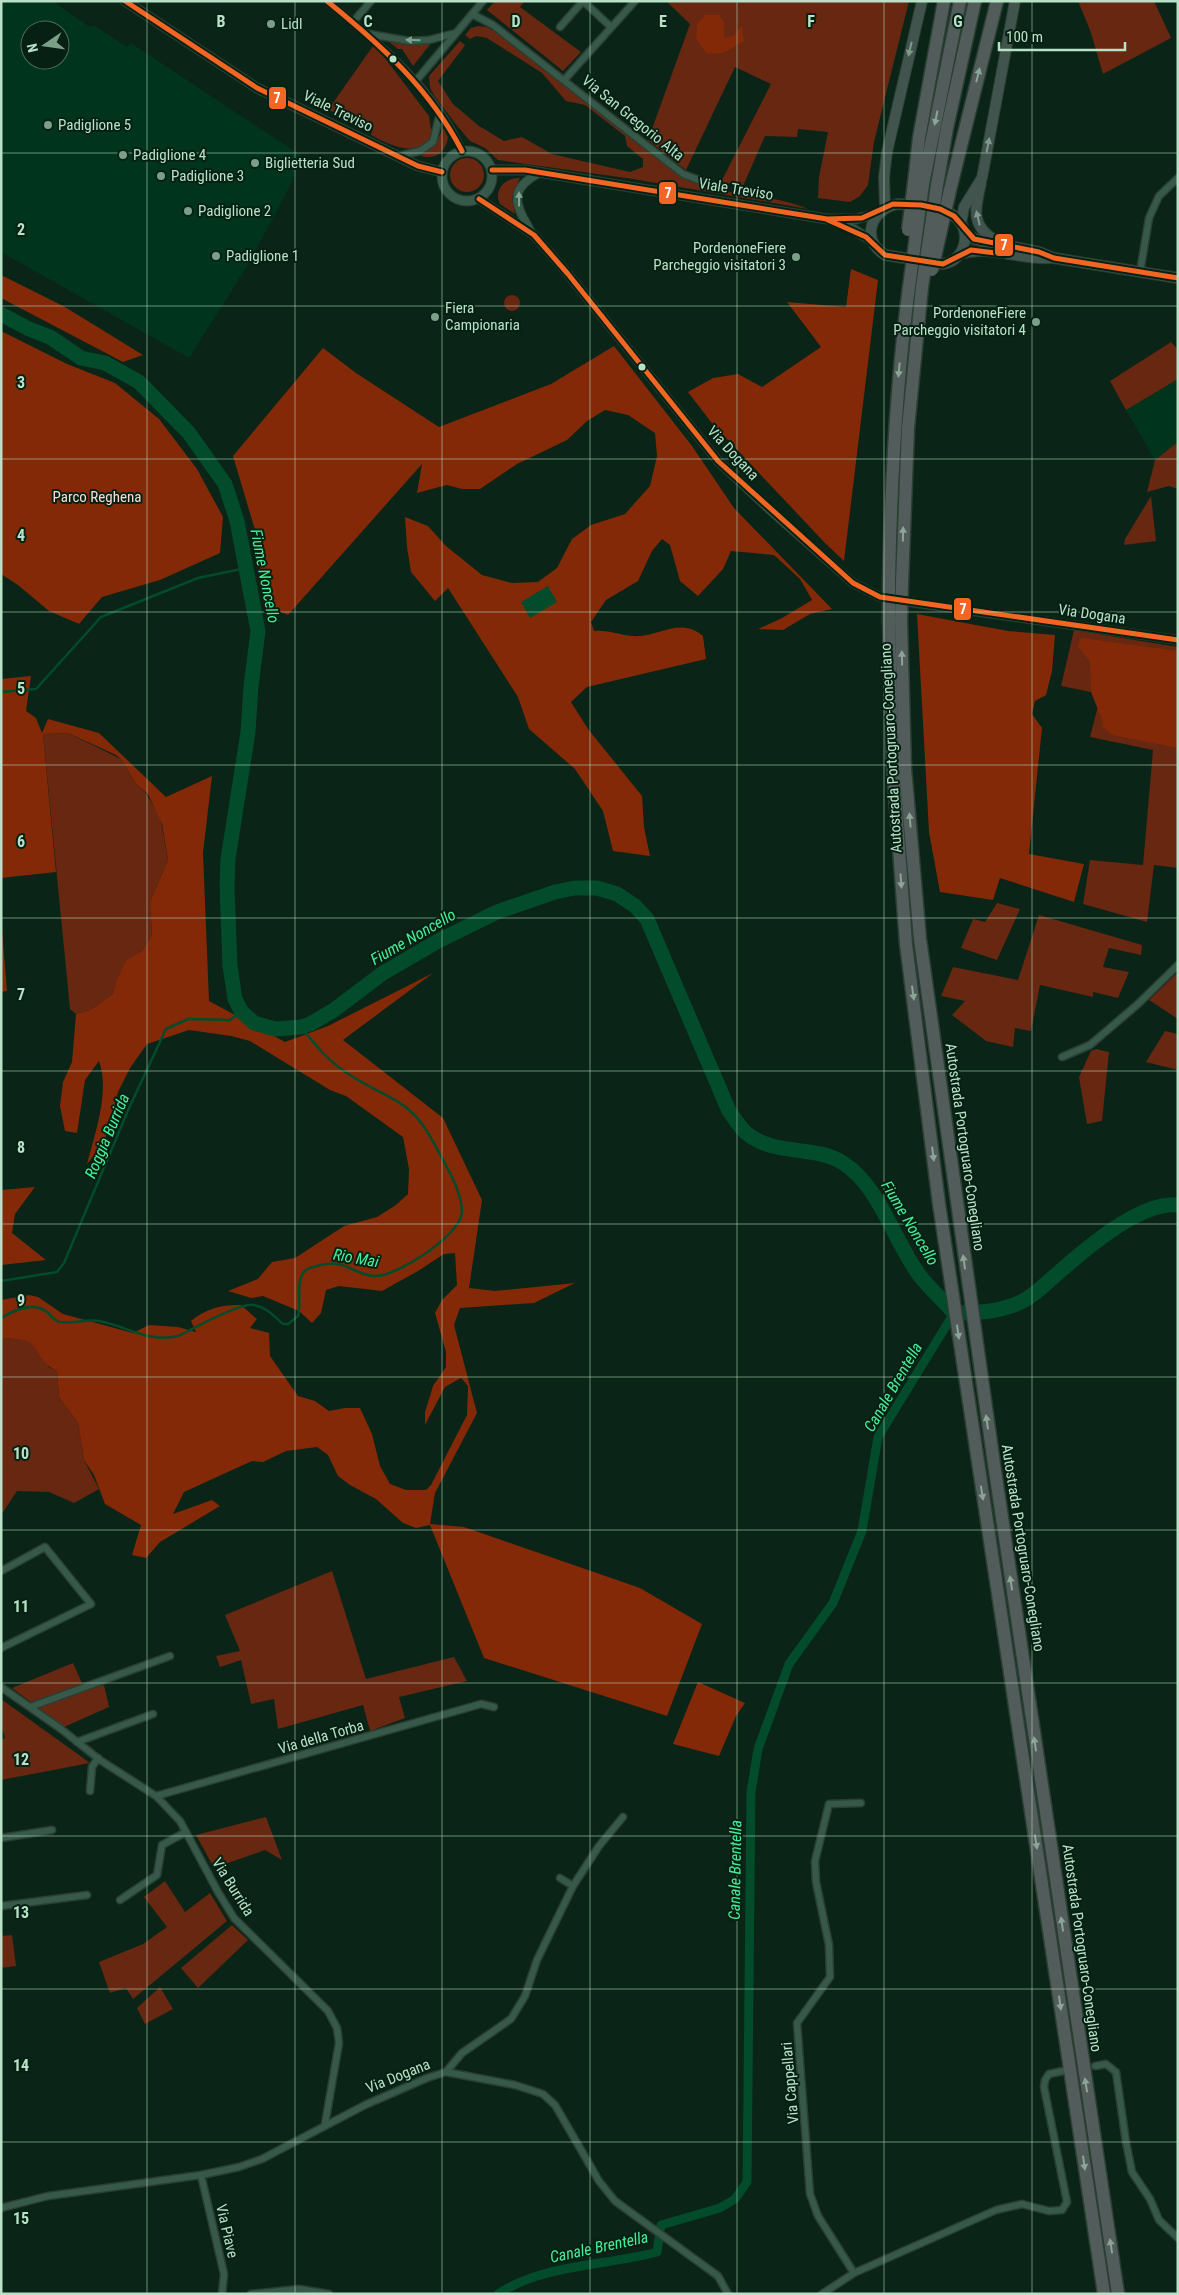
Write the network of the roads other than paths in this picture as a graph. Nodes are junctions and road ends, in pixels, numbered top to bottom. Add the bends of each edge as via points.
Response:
1 (125, 1) edge
2 (327, 1) edge
3 (371, 1) edge
4 (483, 1) edge
5 (583, 1) edge
6 (635, 1) edge
7 (922, 1) edge
8 (944, 1) edge
9 (960, 1) edge
10 (976, 1) edge
11 (997, 1) edge
12 (1015, 1) edge
13 (472, 14) junction
14 (353, 22) junction
15 (560, 26) dead end
16 (611, 27) junction
17 (456, 33) junction
18 (369, 34) junction
19 (565, 78) junction
20 (415, 82) junction
21 (440, 113) junction
22 (462, 151) junction
23 (397, 156) junction
24 (492, 170) junction
25 (442, 172) junction
26 (541, 172) junction
27 (982, 178) junction
28 (1178, 178) edge
29 (918, 184) junction
30 (714, 186) dead end
31 (943, 188) junction
32 (479, 199) junction
33 (885, 207) junction
34 (877, 214) junction
35 (827, 219) junction
36 (963, 228) junction
37 (532, 234) junction
38 (872, 241) junction
39 (1005, 245) junction
40 (960, 254) junction
41 (1054, 258) junction
42 (1140, 272) junction
43 (1178, 278) edge
44 (915, 288) junction
45 (895, 582) junction
46 (895, 622) junction
47 (1178, 640) edge
48 (1178, 965) edge
49 (1062, 1057) dead end
50 (1, 1571) edge
51 (1, 1648) edge
52 (170, 1656) dead end
53 (1, 1687) edge
54 (30, 1706) junction
55 (494, 1707) dead end
56 (153, 1714) dead end
57 (77, 1742) junction
58 (98, 1758) junction
59 (90, 1790) dead end
60 (156, 1796) junction
61 (861, 1803) dead end
62 (623, 1817) dead end
63 (52, 1830) dead end
64 (186, 1832) junction
65 (1, 1838) edge
66 (560, 1878) dead end
67 (573, 1886) junction
68 (88, 1895) dead end
69 (120, 1900) dead end
70 (1, 1906) edge
71 (1095, 2066) dead end
72 (1063, 2071) dead end
73 (446, 2072) junction
74 (325, 2124) junction
75 (201, 2175) junction
76 (1, 2208) edge
77 (1178, 2238) edge
78 (854, 2274) junction
79 (222, 2294) edge
80 (251, 2294) edge
81 (329, 2294) edge
82 (728, 2294) edge
83 (822, 2294) edge
84 (1104, 2294) edge
85 (1118, 2294) edge

1 - 23 main road, Viale Treviso via 257,88
2 - 14 street
3 - 14 street
4 - 13 street
5 - 15 street
5 - 16 street
6 - 16 street, Via San Gregorio Alta
7 -> 33 main road via 886,152
8 - 29 highway via 922,119
9 -> 29 highway
10 - 31 highway, Autostrada Portogruaro-Conegliano via 947,128
31 -> 11 highway
27 -> 12 main road
13 - 17 street
13 - 19 street, Via San Gregorio Alta via 493,24
14 - 18 street
16 - 19 street, Via San Gregorio Alta
17 -> 18 street via 409,41
17 - 20 street
18 - 20 street
19 - 30 street, Via San Gregorio Alta via 683,174
20 - 21 street
21 - 22 street via 454,132
21 - 23 street via 433,142 420,151
22 - 24 main road via 478,152
22 - 25 main road via 449,158
23 - 25 main road, Viale Treviso
24 - 26 main road, Viale Treviso
24 - 32 main road via 491,187
25 - 32 main road via 445,188 456,199
26 - 35 main road, Viale Treviso
37 -> 26 street, Via Dogana via 517,202 519,188 525,180
27 - 36 main road via 964,208
39 -> 27 main road via 981,230 978,224 976,207
28 - 42 street via 1159,196 1149,218
29 - 44 highway, bridge
31 - 44 highway, Autostrada Portogruaro-Conegliano, bridge
32 - 37 street, Via Dogana
33 - 34 main road, Viale Treviso
33 - 36 main road, Viale Treviso via 897,204 941,209 954,216
34 - 35 main road, Viale Treviso via 856,220
34 - 38 main road via 871,229
35 - 38 main road, Viale Treviso
36 - 39 main road, Viale Treviso via 974,239
36 - 40 main road via 965,243
37 - 47 street, Via Dogana via 718,461 853,583 880,597
38 - 40 main road, Viale Treviso via 876,250 884,255 943,264 950,263
39 - 41 main road, Viale Treviso
40 - 41 main road, Viale Treviso via 982,250 1037,259
41 - 42 main road, Viale Treviso
42 - 43 main road, Viale Treviso
45 -> 44 highway, Autostrada Portogruaro-Conegliano via 915,356
44 -> 45 highway, Autostrada Portogruaro-Conegliano via 902,338 890,492
45 - 46 highway, Autostrada Portogruaro-Conegliano, bridge
46 -> 84 highway, Autostrada Portogruaro-Conegliano via 893,767 906,944 940,1214
85 -> 46 highway, Autostrada Portogruaro-Conegliano via 955,1199 920,939
48 - 49 street via 1090,1045
50 - 51 street via 45,1547 91,1604
52 - 54 street
53 - 54 street, Via Burrida
54 - 57 street, Via Burrida
55 - 60 street, Via della Torba via 481,1704
56 - 57 street
57 - 58 street, Via Burrida
58 - 59 street via 92,1767
58 - 60 street, Via Burrida
60 - 64 street, Via Burrida
61 - 78 street, Via Cappellari via 829,1804 815,1861 829,1945 830,1977 797,2023 810,2194 818,2216
62 - 67 street
63 - 65 street
64 - 69 street via 162,1845 157,1874
64 - 74 street, Via Burrida via 234,1918 328,2011 337,2028 339,2043
66 - 67 street
67 - 73 street via 536,1960 526,1996 511,2019 462,2054
68 - 70 street
71 - 77 street via 1106,2064 1116,2072 1132,2172 1159,2220
72 - 78 street via 1049,2074 1044,2087 1067,2202 1062,2210 1049,2211 1022,2204 996,2210
73 - 74 street, Via Dogana
73 - 82 street, Via Dogana via 515,2085 543,2094 555,2105 615,2201 718,2276
74 - 75 street, Via Dogana via 252,2164
75 - 76 street, Via Dogana via 48,2196
75 - 79 street, Via Piave via 224,2274
78 - 83 street
80 - 81 street via 299,2290

